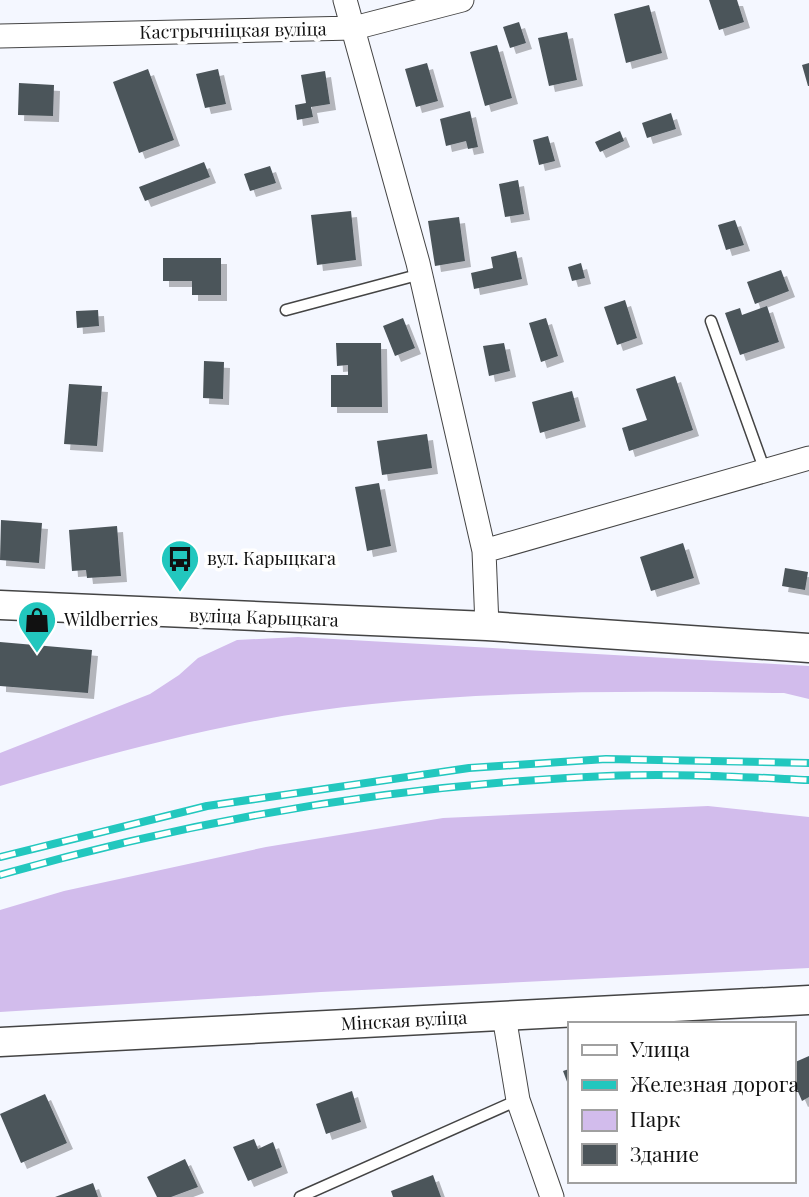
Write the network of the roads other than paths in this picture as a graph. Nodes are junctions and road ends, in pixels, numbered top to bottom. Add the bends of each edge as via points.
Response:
1 (345, 0) edge
2 (462, 0) edge
3 (354, 28) junction
4 (0, 36) edge
5 (421, 274) junction
6 (286, 310) dead end
7 (710, 321) dead end
8 (809, 458) edge
9 (765, 471) junction
10 (484, 551) junction
11 (0, 605) edge
12 (486, 626) junction
13 (809, 648) edge
14 (809, 1000) edge
15 (504, 1016) junction
16 (0, 1042) edge
17 (519, 1100) junction
18 (300, 1197) edge
19 (552, 1197) edge

1 - 3 street
2 - 3 street, Кастрычніцкая вуліца
3 - 4 street, Кастрычніцкая вуліца
3 - 5 street
5 - 6 lane
5 - 10 street
7 - 9 lane
8 - 9 street
9 - 10 street
10 - 12 street
11 - 12 street, вуліца Карыцкага
12 - 13 street, вуліца Карыцкага
14 - 15 street, Мінская вуліца
15 - 16 street, Мінская вуліца
15 - 17 street
17 - 18 lane
17 - 19 street

